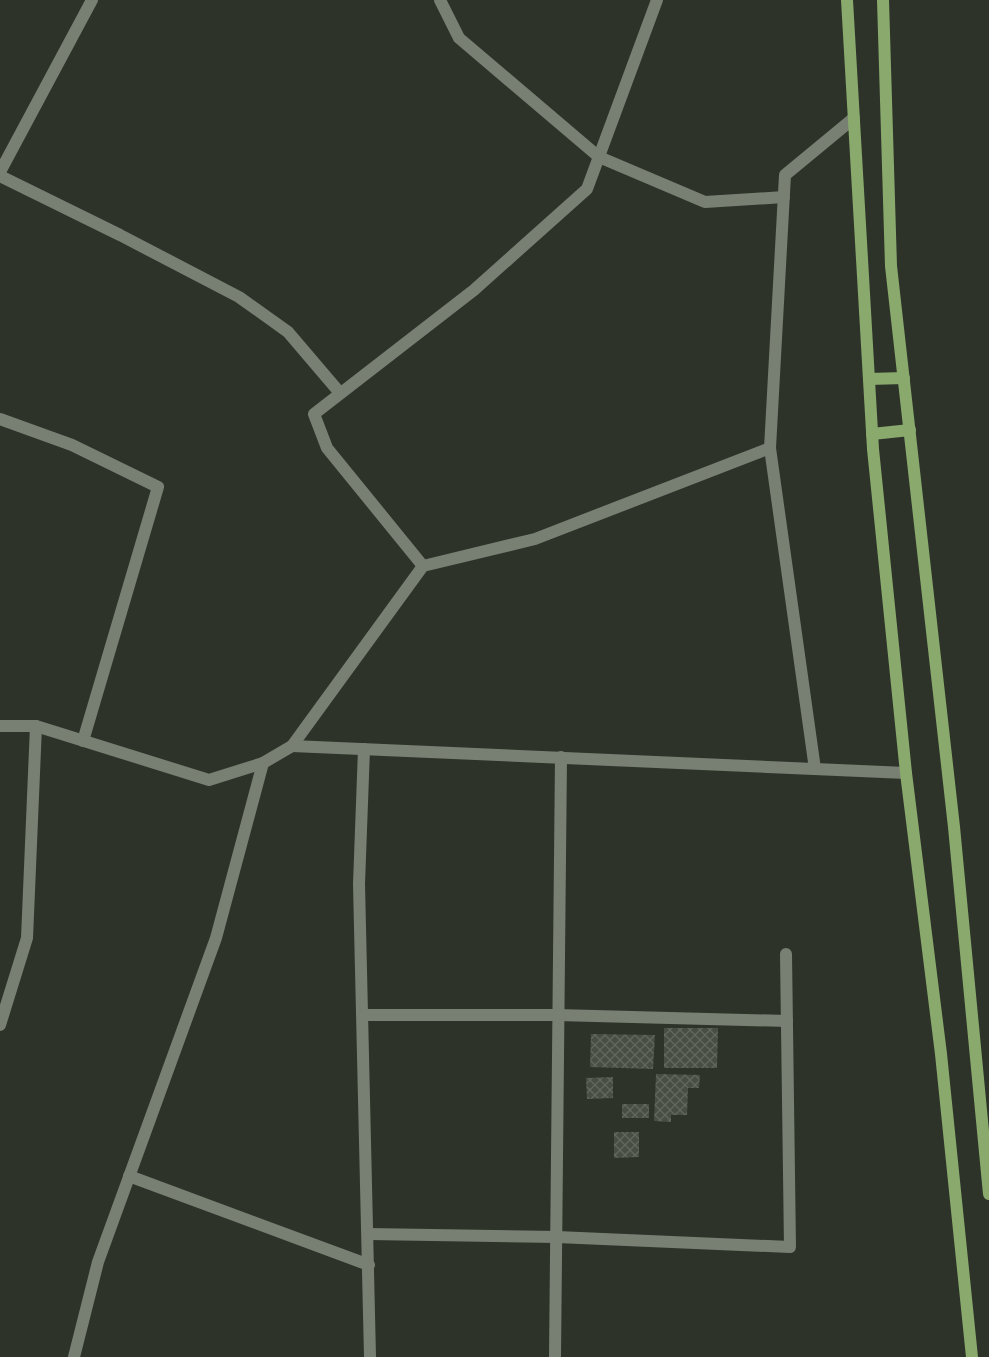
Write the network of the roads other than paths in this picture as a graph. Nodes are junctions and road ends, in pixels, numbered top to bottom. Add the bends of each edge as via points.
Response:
1 (92, 0) edge
2 (440, 0) edge
3 (657, 0) edge
4 (847, 0) edge
5 (882, 0) edge
6 (854, 118) junction
7 (599, 157) junction
8 (0, 172) edge
9 (0, 176) edge
10 (784, 197) junction
11 (904, 378) junction
12 (869, 379) junction
13 (340, 393) junction
14 (0, 419) edge
15 (910, 430) junction
16 (872, 434) junction
17 (770, 448) junction
18 (423, 566) junction
19 (0, 726) edge
20 (36, 726) junction
21 (83, 741) junction
22 (292, 746) junction
23 (364, 749) junction
24 (561, 757) junction
25 (263, 763) junction
26 (815, 769) junction
27 (906, 773) junction
28 (786, 954) dead end
29 (363, 1015) junction
30 (557, 1015) junction
31 (787, 1021) junction
32 (0, 1025) edge
33 (129, 1176) junction
34 (989, 1194) edge
35 (368, 1234) junction
36 (557, 1236) junction
37 (369, 1265) junction
38 (74, 1357) edge
39 (370, 1357) edge
40 (555, 1357) edge
41 (972, 1357) edge

1 - 8 street
2 - 7 street via 459,38
3 - 7 street
4 - 6 main road
5 - 11 main road via 891,266
6 - 10 street via 785,176
6 - 12 main road
7 - 10 street via 705,202
7 - 13 street via 587,189 474,290
9 - 13 street via 239,297 288,332
10 - 17 street
11 - 12 main road
11 - 15 main road
12 - 16 main road
13 - 18 street via 314,414 327,448
14 - 21 street via 72,445 158,487
15 - 16 main road
15 - 34 main road via 954,827
16 - 27 main road
17 - 18 street via 535,539
17 - 26 street
18 - 22 street
19 - 20 street
20 - 21 street
20 - 32 street via 27,938
21 - 25 street via 209,780
22 - 23 street
22 - 25 street
23 - 24 street
23 - 29 street via 360,884
24 - 26 street
24 - 30 street
25 - 33 street via 216,938
26 - 27 street
27 - 41 main road via 941,1054
28 - 31 street
29 - 30 street
29 - 35 street
30 - 31 street
30 - 36 street
31 - 36 street via 790,1248
33 - 37 street
33 - 38 street via 98,1262
35 - 36 street
35 - 37 street
36 - 40 street
37 - 39 street

